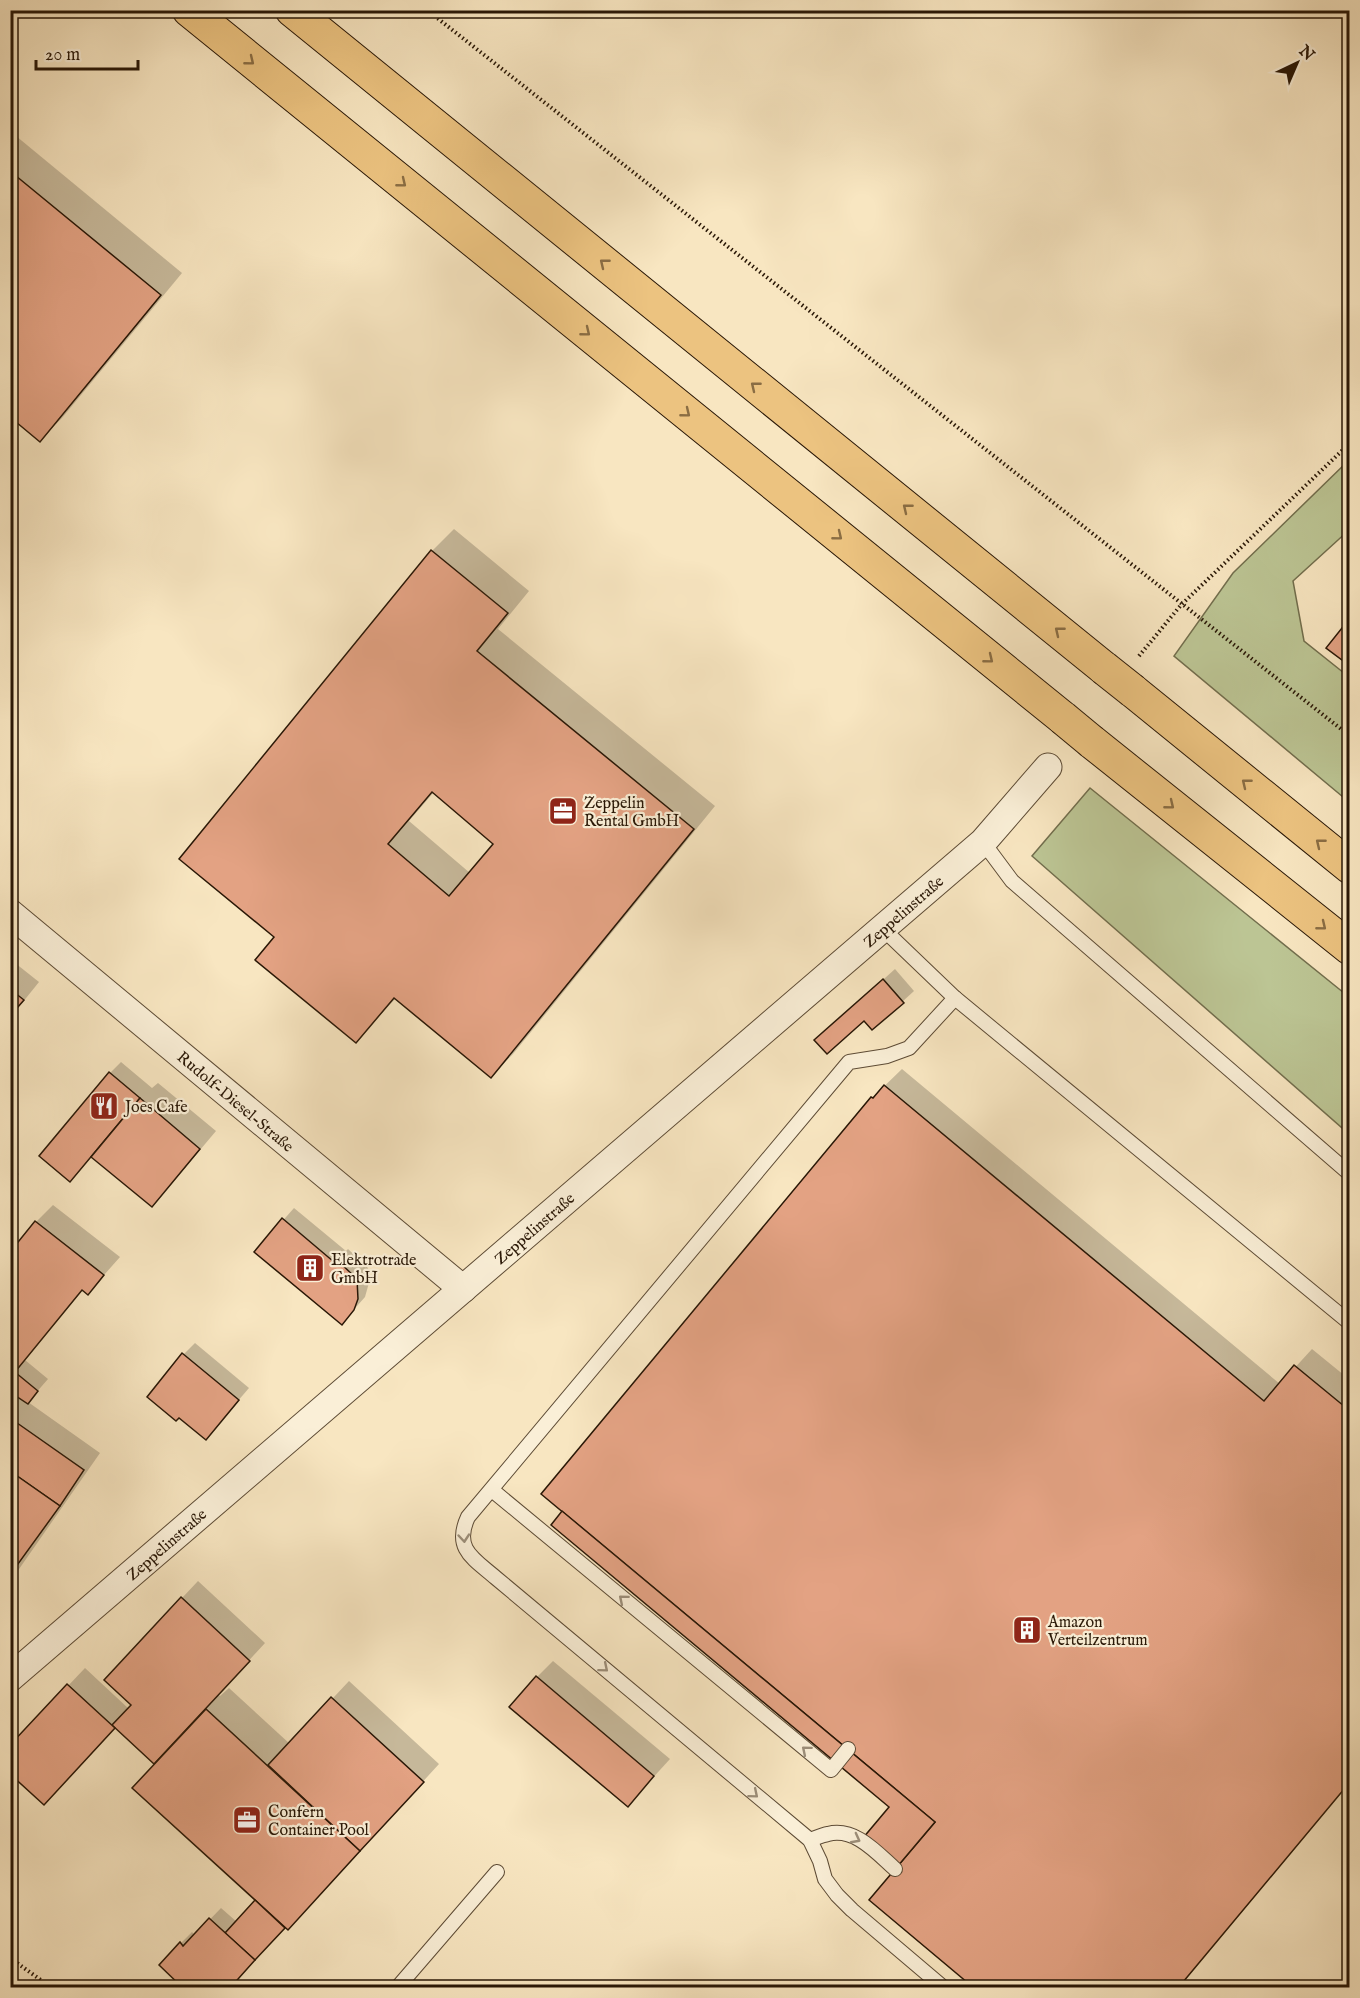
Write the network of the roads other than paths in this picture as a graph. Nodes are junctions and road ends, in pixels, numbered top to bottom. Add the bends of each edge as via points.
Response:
1 (189, 10) edge
2 (292, 10) edge
3 (1048, 767) dead end
4 (983, 842) junction
5 (1350, 867) edge
6 (10, 913) edge
7 (883, 929) junction
8 (1350, 948) edge
9 (956, 998) junction
10 (1350, 1174) edge
11 (462, 1289) junction
12 (1350, 1323) edge
13 (492, 1490) junction
14 (10, 1678) edge
15 (848, 1749) dead end
16 (810, 1840) junction
17 (895, 1869) dead end
18 (497, 1872) dead end
19 (397, 1988) edge
20 (944, 1988) edge

1 -> 8 highway, bridge
5 -> 2 highway, bridge
3 - 4 street, Zeppelinstraße
4 - 7 street, Zeppelinstraße
4 - 10 lane via 1012,881
6 - 11 street, Rudolf-Diesel-Straße
7 - 9 lane
7 - 11 street, Zeppelinstraße
9 - 12 lane
9 - 13 lane via 909,1048 849,1062
11 - 14 street, Zeppelinstraße
15 -> 13 lane via 831,1770
13 -> 16 lane via 462,1529 466,1550
16 -> 17 lane via 829,1833 850,1835
16 - 20 lane via 825,1879 837,1895
18 - 19 lane

